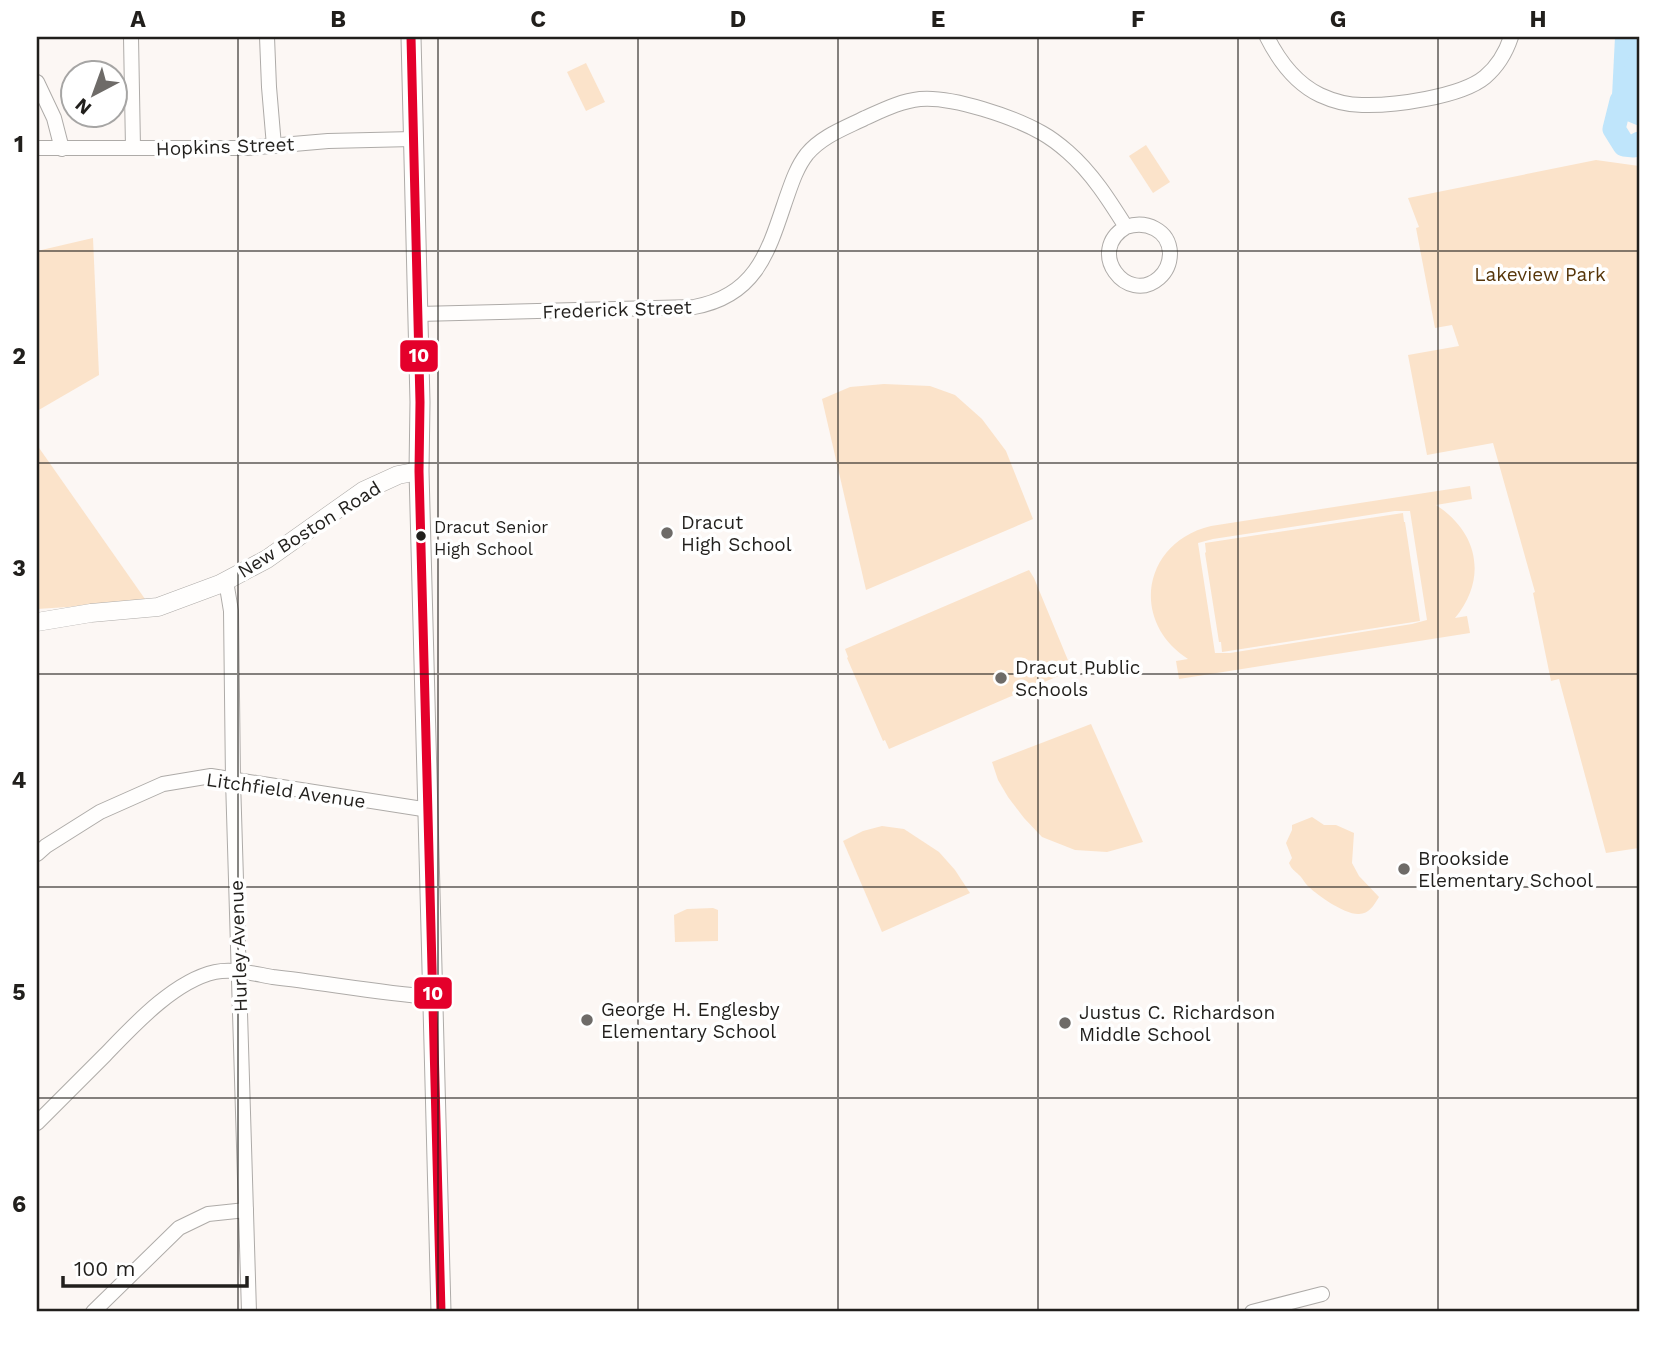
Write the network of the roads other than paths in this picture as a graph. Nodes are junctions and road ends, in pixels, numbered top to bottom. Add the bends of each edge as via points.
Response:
1 (131, 37) edge
2 (267, 37) edge
3 (411, 37) edge
4 (1267, 37) edge
5 (1511, 37) edge
6 (37, 82) edge
7 (413, 139) junction
8 (274, 146) junction
9 (134, 148) junction
10 (37, 149) edge
11 (62, 149) junction
12 (1126, 227) junction
13 (418, 314) junction
14 (419, 471) junction
15 (226, 581) junction
16 (37, 622) edge
17 (233, 780) junction
18 (429, 810) junction
19 (37, 854) edge
20 (239, 972) junction
21 (432, 997) junction
22 (37, 1123) edge
23 (246, 1210) junction
24 (1322, 1294) dead end
25 (93, 1312) edge
26 (249, 1312) edge
27 (440, 1312) edge
28 (1252, 1312) edge

1 - 9 street
2 - 8 street
3 - 7 main road
4 - 5 street via 1282,63 1308,88 1332,100 1361,105 1460,90 1485,77 1502,58
6 - 11 street
7 - 8 street, Hopkins Street
7 - 13 main road
8 - 9 street, Hopkins Street
9 - 11 street, Hopkins Street
10 - 11 street, Hopkins Street
12 - 12 street via 1151,226 1168,244 1167,267 1150,283 1126,282 1110,264 1110,245
12 - 13 street, Frederick Street via 1090,175 1049,137 972,107 917,100 875,113 814,147 796,172 771,244 758,267 740,287 716,301 694,307
13 - 14 main road
14 - 15 street, New Boston Road via 363,491 267,559
14 - 18 main road
15 - 16 street, New Boston Road via 158,607
15 - 17 street, Hurley Avenue via 231,611
17 - 18 street, Litchfield Avenue
17 - 19 street, Litchfield Avenue via 211,776 163,784 100,812
17 - 20 street, Hurley Avenue
18 - 21 main road
20 - 21 street
20 - 22 street via 216,972 180,987 140,1019
20 - 23 street, Hurley Avenue
21 - 27 main road
23 - 25 street via 208,1214 179,1228
23 - 26 street, Hurley Avenue
24 - 28 street

